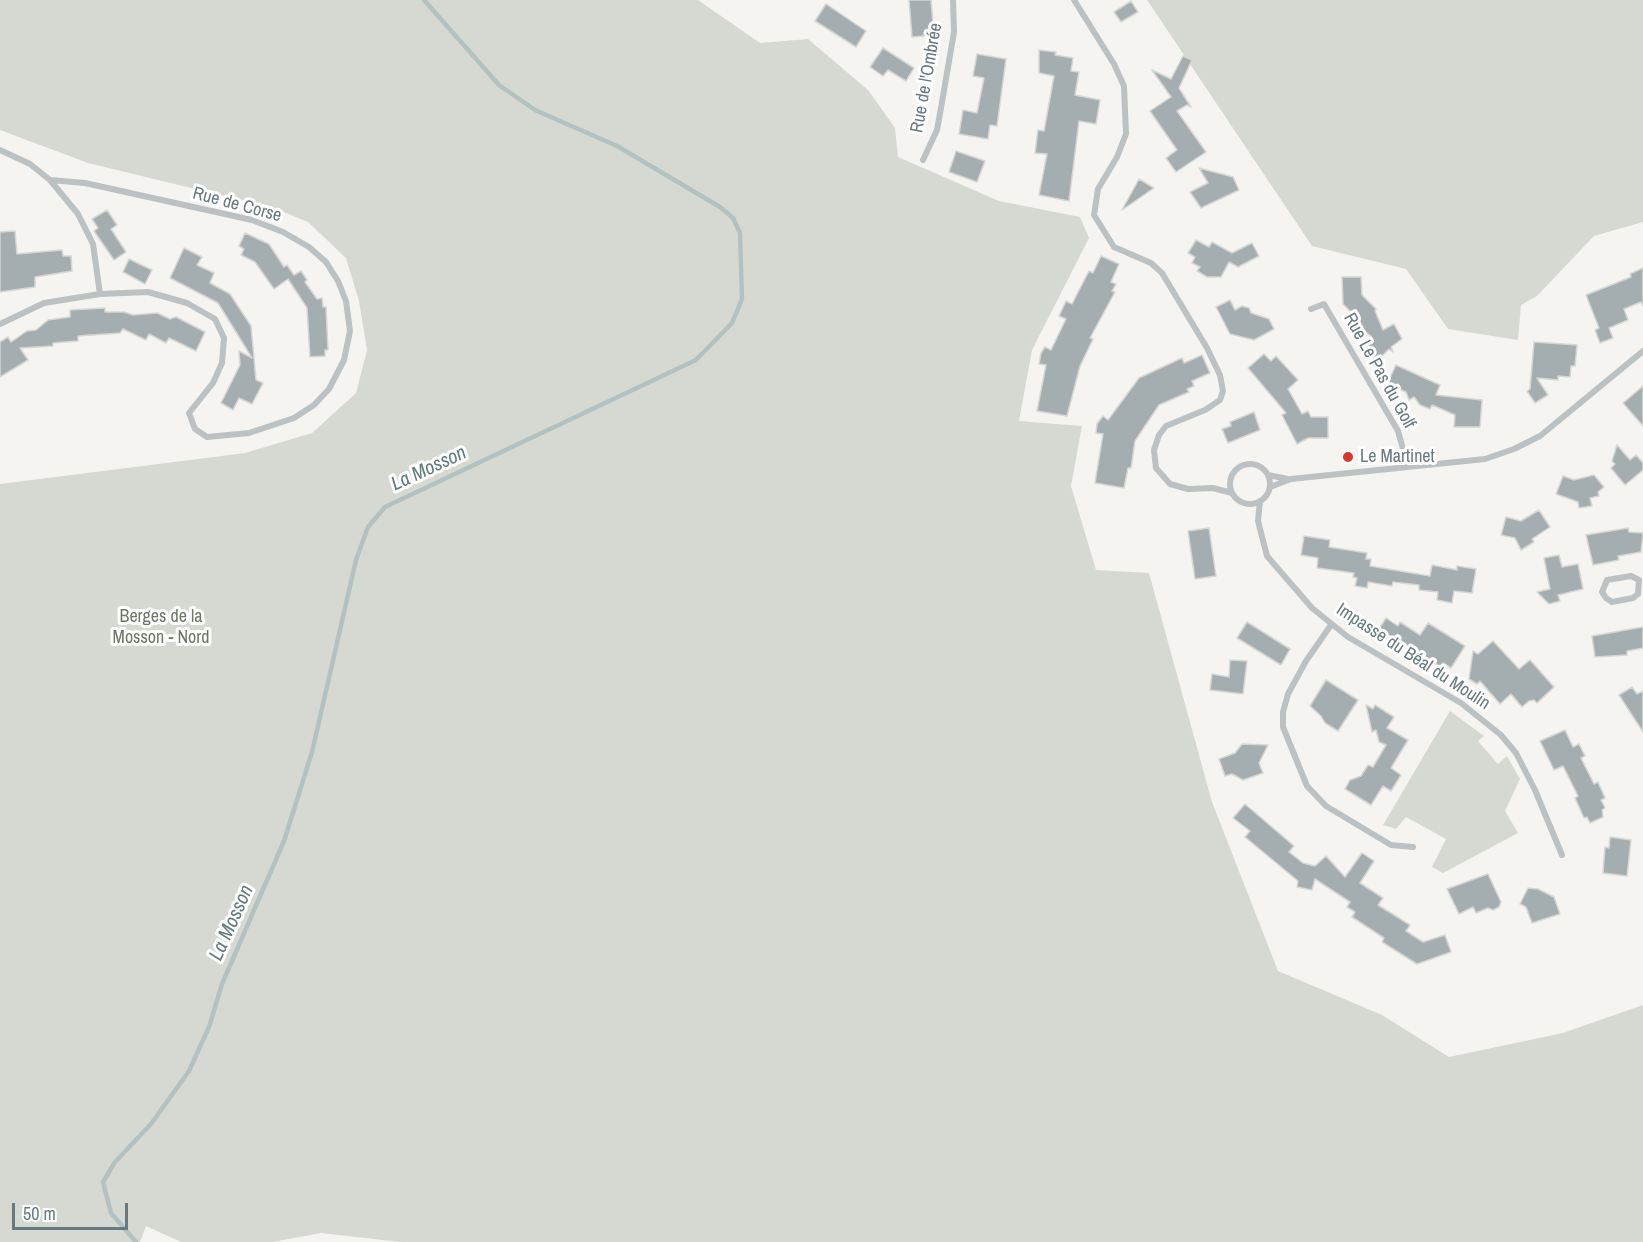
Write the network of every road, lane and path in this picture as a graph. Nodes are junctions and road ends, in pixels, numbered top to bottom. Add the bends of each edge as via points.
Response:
1 (953, 0) edge
2 (1074, 0) edge
3 (0, 150) edge
4 (923, 159) dead end
5 (50, 180) junction
6 (100, 294) junction
7 (1311, 309) dead end
8 (0, 324) edge
9 (1643, 351) edge
10 (1408, 467) junction
11 (1268, 475) junction
12 (1291, 479) junction
13 (1230, 480) junction
14 (1270, 487) junction
15 (1213, 488) junction
16 (1232, 493) junction
17 (1260, 501) junction
18 (1248, 504) junction
19 (1258, 520) junction
20 (1641, 578) edge
21 (1331, 625) junction
22 (1413, 847) dead end
23 (1562, 855) dead end

1 - 4 street, Rue de l'Ombrée via 954,32 939,119
2 - 15 street via 1124,86 1126,134 1098,189 1094,215 1114,247 1151,263 1162,273 1207,348 1223,391 1220,400 1205,410 1166,426 1154,450 1156,468 1170,484 1188,489
3 - 5 street via 30,164
5 - 6 street via 78,214 93,244
5 - 6 street, Rue de Corse via 86,183 252,220 309,247 326,262 346,301 350,331 344,360 329,389 294,418 249,433 207,437 195,429 189,413 213,383 222,363 224,338 215,319 187,303 148,292
6 - 8 street via 44,303
7 - 10 street, Rue Le Pas du Golf via 1324,304 1398,431
9 - 10 street via 1540,436 1514,449 1485,459
10 - 12 street
11 - 12 street
11 - 13 street via 1260,466 1247,464 1236,469
11 - 14 street
12 - 14 street
13 - 15 street
13 - 16 street
14 - 17 street
15 - 16 street
16 - 18 street
17 - 18 street
17 - 19 street, Impasse du Béal du Moulin
18 - 19 street, Impasse du Béal du Moulin
19 - 21 street, Impasse du Béal du Moulin via 1267,556
20 - 20 street via 1607,580 1602,592 1612,602 1633,598 1640,590
21 - 22 street via 1288,694 1283,727 1307,786 1326,806 1390,845
21 - 23 street, Impasse du Béal du Moulin via 1439,688 1501,735 1535,790

